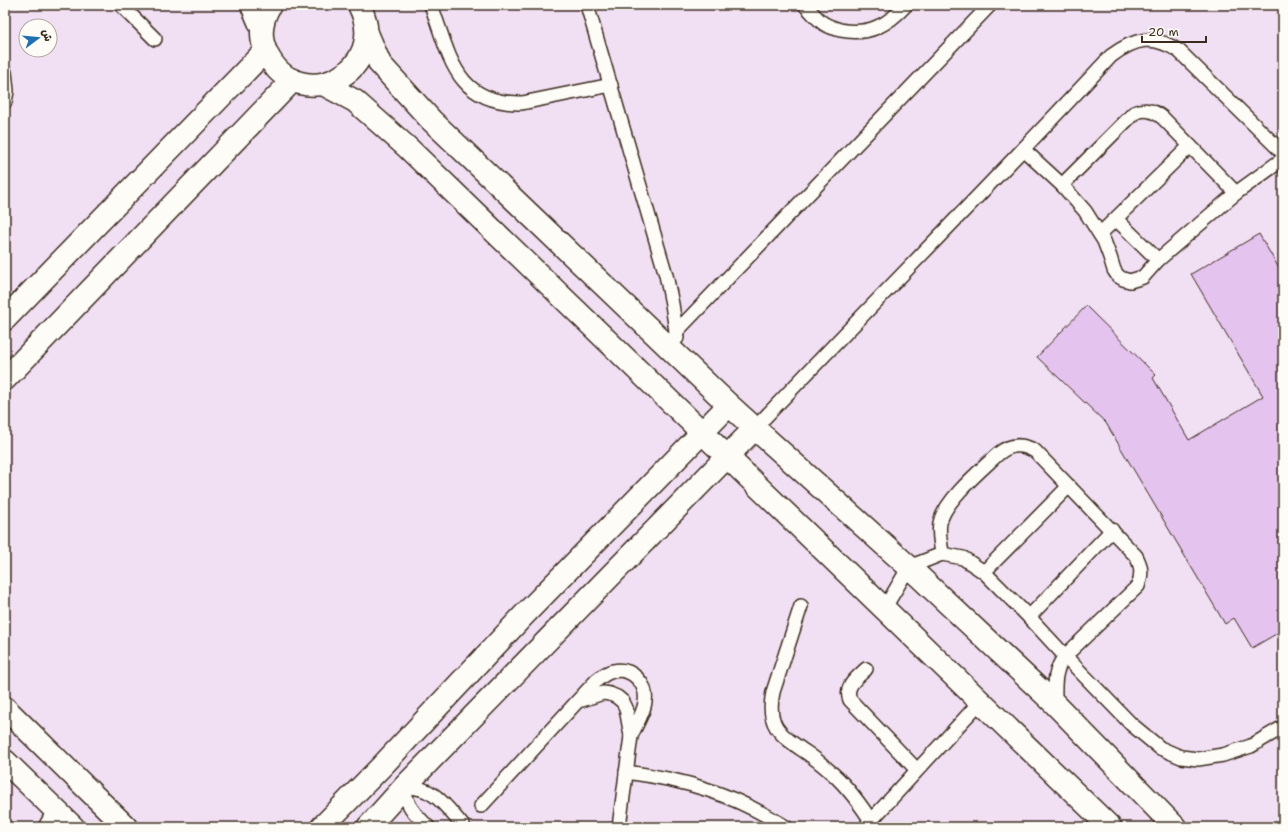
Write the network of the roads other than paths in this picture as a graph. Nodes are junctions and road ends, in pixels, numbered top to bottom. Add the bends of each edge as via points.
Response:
1 (122, 5) edge
2 (247, 5) edge
3 (270, 5) edge
4 (359, 5) edge
5 (431, 5) edge
6 (587, 5) edge
7 (805, 5) edge
8 (906, 5) edge
9 (990, 5) edge
10 (367, 33) junction
11 (154, 39) dead end
12 (264, 46) junction
13 (5, 72) edge
14 (293, 80) junction
15 (323, 84) junction
16 (611, 85) junction
17 (5, 102) edge
18 (1190, 146) junction
19 (1024, 150) junction
20 (1283, 154) edge
21 (1283, 159) edge
22 (1062, 186) junction
23 (1236, 193) junction
24 (1116, 219) junction
25 (1100, 234) junction
26 (1158, 260) junction
27 (5, 319) edge
28 (676, 332) junction
29 (679, 358) junction
30 (5, 378) edge
31 (729, 405) junction
32 (755, 428) junction
33 (703, 433) junction
34 (727, 457) junction
35 (1069, 486) junction
36 (1112, 530) junction
37 (942, 554) junction
38 (909, 567) junction
39 (984, 572) junction
40 (801, 606) dead end
41 (884, 609) junction
42 (524, 615) junction
43 (1030, 617) junction
44 (550, 638) junction
45 (1065, 656) junction
46 (866, 669) dead end
47 (578, 702) junction
48 (980, 702) junction
49 (1055, 704) junction
50 (5, 708) edge
51 (1283, 727) edge
52 (631, 736) junction
53 (5, 761) edge
54 (381, 767) junction
55 (917, 770) junction
56 (626, 772) junction
57 (404, 787) junction
58 (481, 806) dead end
59 (50, 818) edge
60 (870, 825) edge
61 (73, 827) edge
62 (126, 827) edge
63 (322, 827) edge
64 (368, 827) edge
65 (428, 827) edge
66 (464, 827) edge
67 (619, 827) edge
68 (786, 827) edge
69 (1110, 827) edge
70 (1175, 827) edge

1 - 11 lane
2 - 12 lane
3 - 12 street via 263,21
4 - 10 street
5 - 16 lane via 452,64 469,87 480,95 508,103 522,103
6 - 16 lane
7 - 8 lane via 823,24 840,30 858,32 882,26
9 - 28 lane
10 - 15 street via 363,51 354,66 340,78
10 - 29 street via 380,64 430,120
12 - 14 street via 276,68
12 - 27 street
13 - 17 lane
14 - 15 street via 313,85
14 - 30 street
15 - 33 street via 355,101 408,148
16 - 28 lane via 666,275
18 - 22 lane via 1157,113 1141,110 1134,113
18 - 23 lane
18 - 24 lane
19 - 20 lane via 1112,56 1132,43 1157,40 1179,51
19 - 22 lane
19 - 32 lane
21 - 23 lane
22 - 25 lane via 1085,211
23 - 26 lane
24 - 25 lane
24 - 26 lane
25 - 26 lane via 1114,270 1123,279 1130,281 1143,277
28 - 29 lane
29 - 31 street
31 - 32 street
31 - 33 street
32 - 34 street
32 - 38 street
33 - 34 street
33 - 42 street
34 - 41 street
34 - 44 street
35 - 36 lane
35 - 37 lane via 1028,447 1020,445 1004,449 946,509 940,524
35 - 39 lane
36 - 43 lane
36 - 45 lane via 1136,556 1142,571 1141,578 1138,586
37 - 38 lane
37 - 39 lane via 963,558
38 - 41 lane
38 - 49 street
39 - 43 lane
40 - 60 lane via 772,697 774,723 787,740 839,779 860,804
41 - 48 street
42 - 44 street
42 - 54 street
43 - 45 lane
44 - 57 street
45 - 49 lane via 1059,664 1055,678
45 - 51 lane via 1131,724 1160,748 1181,757 1198,759 1223,755 1251,746
46 - 55 lane via 849,686 850,700
47 - 52 lane via 603,693 617,697 626,708
47 - 52 lane via 604,674 621,670 630,673 640,682 646,694 645,703
47 - 58 lane
48 - 55 lane
48 - 69 street
49 - 70 street
50 - 62 street
52 - 56 lane
53 - 59 street
54 - 57 street
54 - 63 street
55 - 60 lane
56 - 67 lane
56 - 68 lane via 682,781 709,789 761,812
57 - 64 street
57 - 65 lane via 409,806
57 - 66 lane via 430,791
59 - 61 street

